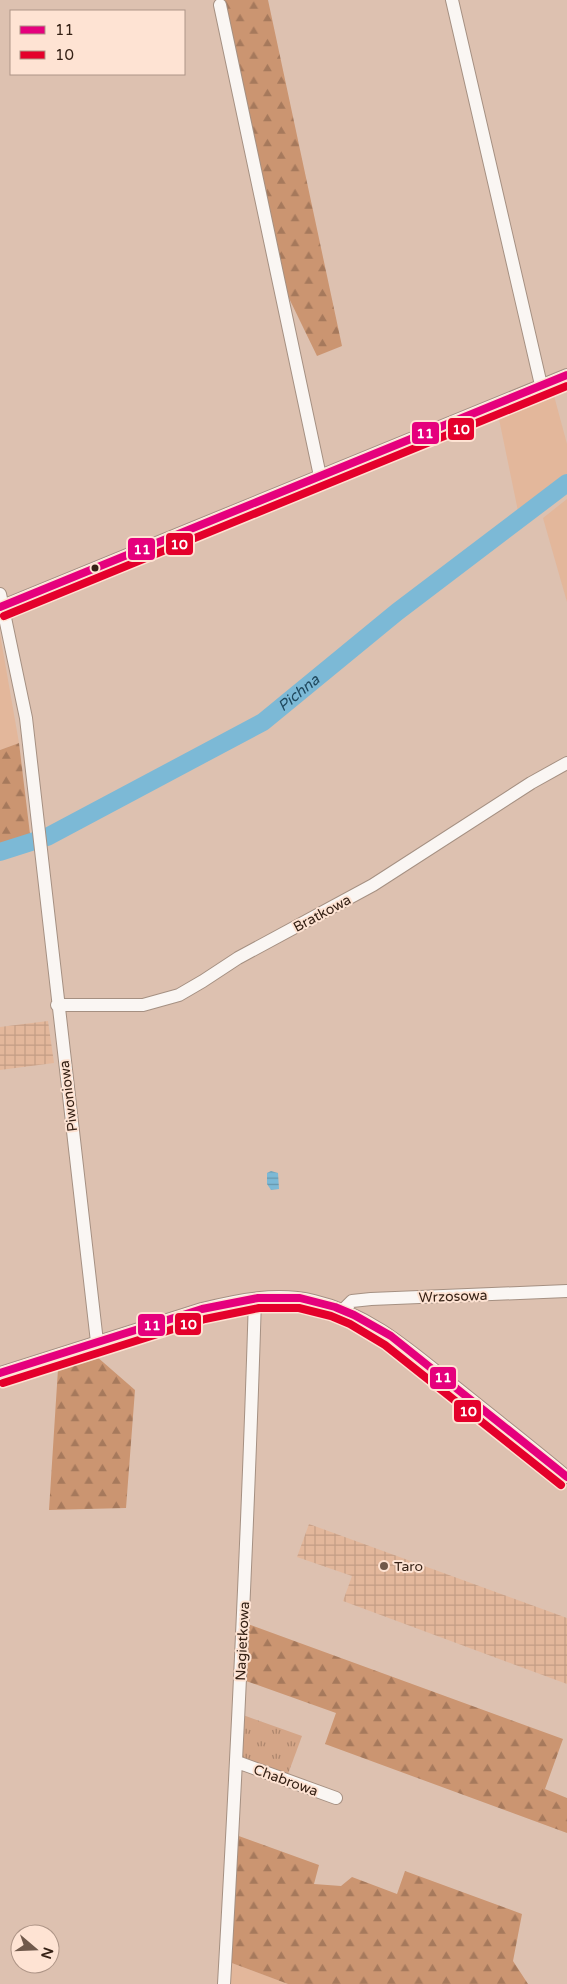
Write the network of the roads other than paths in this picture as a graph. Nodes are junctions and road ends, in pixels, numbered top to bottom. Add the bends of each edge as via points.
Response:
1 (452, 0) edge
2 (220, 5) dead end
3 (567, 375) edge
4 (541, 385) junction
5 (320, 476) junction
6 (1, 602) edge
7 (567, 764) edge
8 (57, 1005) junction
9 (567, 1291) edge
10 (254, 1299) junction
11 (343, 1310) junction
12 (97, 1342) junction
13 (0, 1373) edge
14 (567, 1477) edge
15 (237, 1762) junction
16 (336, 1798) dead end
17 (224, 1984) edge

1 - 4 street
2 - 5 street
3 - 4 street
4 - 5 street
5 - 6 street
6 - 8 street, Piwoniowa via 26,718
7 - 8 street, Bratkowa via 531,783 373,885 179,994 143,1005
8 - 12 street, Piwoniowa
9 - 11 street, Wrzosowa via 371,1300 352,1302
10 - 11 street via 313,1300
10 - 12 street via 202,1309
10 - 15 street, Nagietkowa
11 - 14 street via 395,1338
12 - 13 street
15 - 16 street, Chabrowa
15 - 17 street, Nagietkowa

